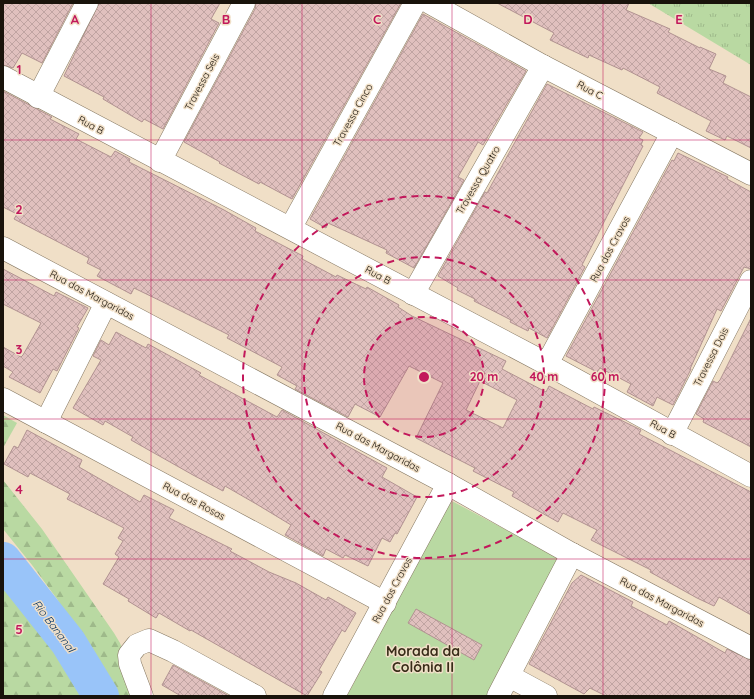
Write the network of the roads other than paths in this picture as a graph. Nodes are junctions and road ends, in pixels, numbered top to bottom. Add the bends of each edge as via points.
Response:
1 (87, 3) edge
2 (244, 3) edge
3 (415, 3) edge
4 (430, 3) edge
5 (543, 66) junction
6 (3, 77) edge
7 (38, 97) junction
8 (672, 133) junction
9 (160, 161) junction
10 (751, 174) edge
11 (290, 227) junction
12 (3, 248) edge
13 (751, 281) edge
14 (413, 294) junction
15 (106, 302) junction
16 (547, 364) junction
17 (3, 399) edge
18 (46, 422) junction
19 (672, 434) junction
20 (751, 476) edge
21 (448, 484) junction
22 (572, 554) junction
23 (385, 603) junction
24 (751, 648) edge
25 (509, 676) junction
26 (142, 696) edge
27 (255, 696) edge
28 (334, 696) edge
29 (498, 696) edge
30 (546, 696) edge

1 - 7 street
2 - 9 street, Travessa Seis
3 - 11 street, Travessa Cinco
4 - 5 street, Rua C
5 - 8 street, Rua C
5 - 14 street, Travessa Quatro
6 - 7 street, Rua B
7 - 9 street, Rua B
8 - 10 street, Rua C
8 - 16 street, Rua dos Cravos
9 - 11 street, Rua B
11 - 14 street, Rua B
12 - 15 street, Rua das Margaridas
13 - 19 street, Travessa Dois
14 - 16 street, Rua B
15 - 18 street
15 - 21 street, Rua das Margaridas
16 - 19 street, Rua B
17 - 18 street, Rua das Rosas
18 - 23 street, Rua das Rosas
19 - 20 street, Rua B
21 - 22 street, Rua das Margaridas
21 - 23 street, Rua dos Cravos
22 - 24 street, Rua das Margaridas
22 - 25 street
23 - 28 street, Rua dos Cravos
25 - 29 street
25 - 30 street
26 - 27 street via 129,658 130,651 144,641 153,641

